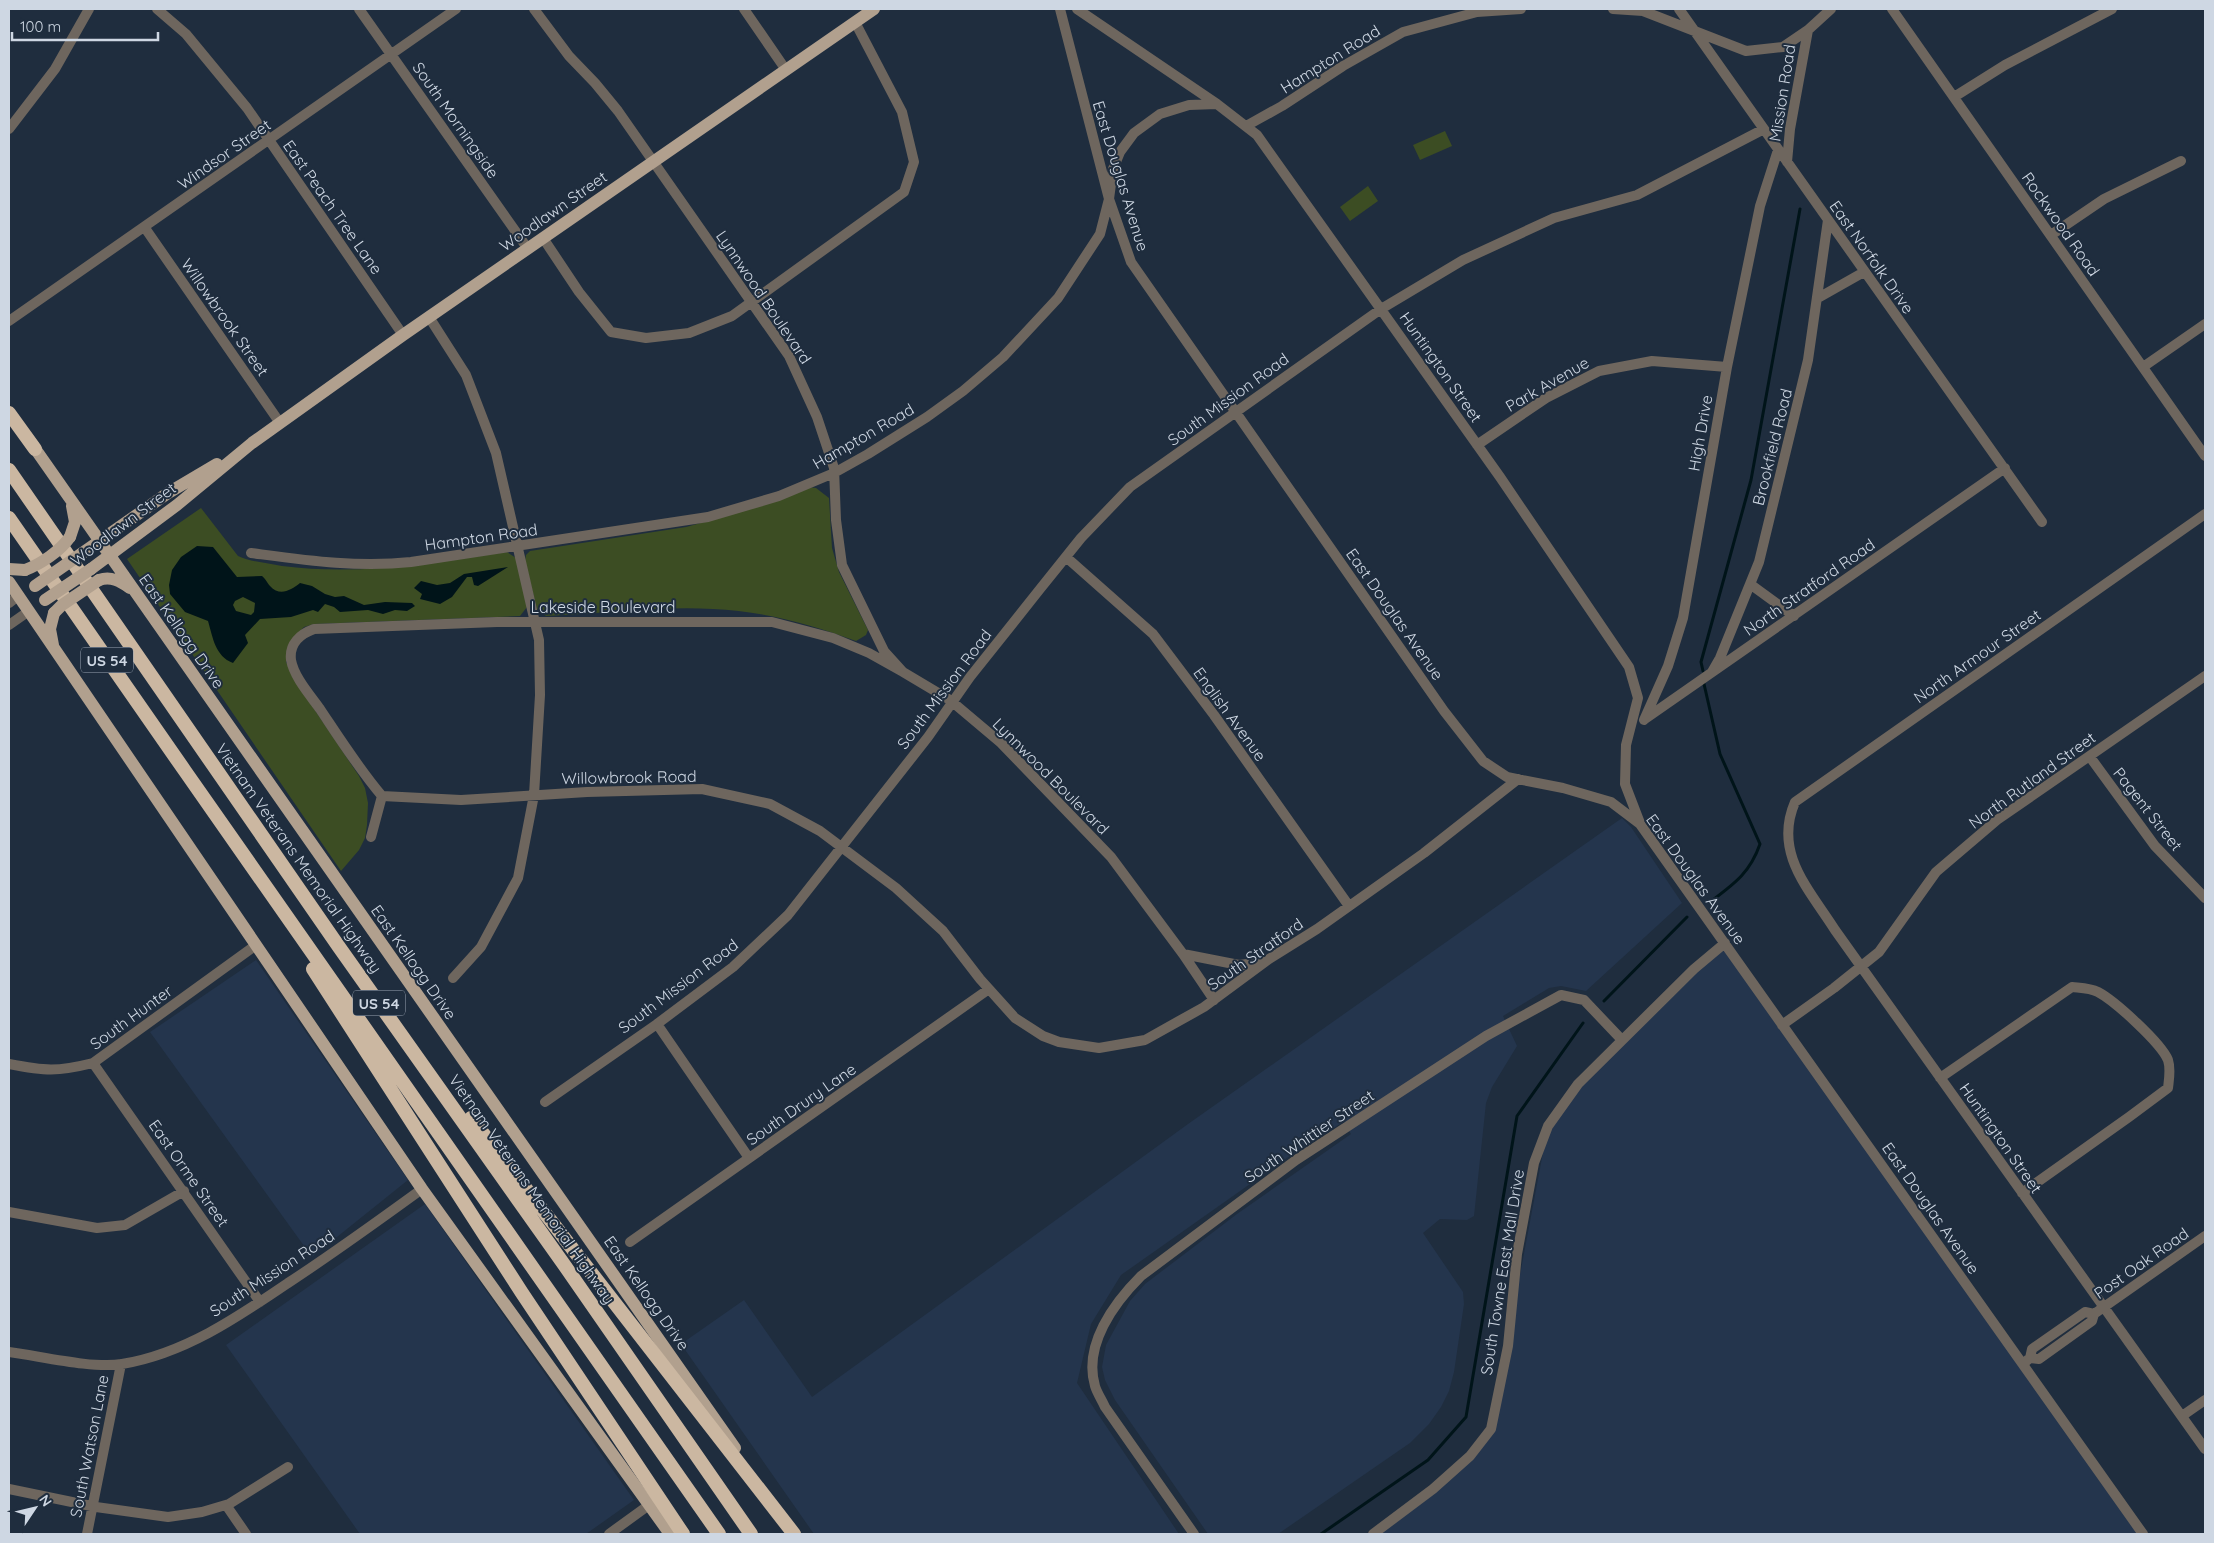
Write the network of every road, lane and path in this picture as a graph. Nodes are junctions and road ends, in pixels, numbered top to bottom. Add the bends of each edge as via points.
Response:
1 (89, 9) edge
2 (158, 9) edge
3 (359, 9) edge
4 (456, 9) edge
5 (534, 9) edge
6 (744, 9) edge
7 (874, 9) edge
8 (1060, 9) edge
9 (1077, 9) edge
10 (1521, 9) edge
11 (1613, 9) edge
12 (1679, 9) edge
13 (1831, 9) edge
14 (1892, 9) edge
15 (2112, 9) edge
16 (1640, 10) edge
17 (855, 22) junction
18 (1694, 30) junction
19 (1808, 30) junction
20 (391, 53) junction
21 (786, 70) junction
22 (1954, 97) junction
23 (1217, 104) junction
24 (1246, 126) junction
25 (9, 129) edge
26 (1764, 129) junction
27 (269, 141) junction
28 (1778, 150) junction
29 (654, 161) junction
30 (2181, 161) dead end
31 (1787, 162) junction
32 (1109, 199) junction
33 (1828, 220) junction
34 (145, 228) junction
35 (2051, 235) junction
36 (543, 238) junction
37 (528, 249) junction
38 (1864, 272) junction
39 (1818, 298) junction
40 (752, 302) junction
41 (1381, 310) junction
42 (429, 317) junction
43 (9, 321) edge
44 (2205, 324) edge
45 (403, 335) junction
46 (2143, 367) junction
47 (1727, 368) junction
48 (9, 408) edge
49 (1235, 412) junction
50 (9, 413) edge
51 (280, 423) junction
52 (252, 443) junction
53 (1477, 444) junction
54 (34, 449) junction
55 (2205, 456) edge
56 (2005, 468) junction
57 (9, 470) edge
58 (834, 473) junction
59 (70, 500) junction
60 (2205, 514) edge
61 (9, 518) edge
62 (2042, 522) dead end
63 (100, 541) junction
64 (517, 548) junction
65 (251, 552) dead end
66 (110, 556) junction
67 (1066, 557) junction
68 (9, 569) edge
69 (9, 582) edge
70 (1750, 584) junction
71 (132, 589) junction
72 (14, 600) edge
73 (29, 611) junction
74 (1794, 616) junction
75 (534, 623) junction
76 (9, 625) edge
77 (54, 648) junction
78 (903, 672) junction
79 (1712, 672) junction
80 (2204, 679) edge
81 (952, 702) junction
82 (1644, 720) junction
83 (1630, 729) junction
84 (2090, 757) junction
85 (1518, 779) junction
86 (534, 795) junction
87 (382, 796) junction
88 (206, 803) junction
89 (1640, 824) junction
90 (1787, 836) joint
91 (371, 837) dead end
92 (841, 847) junction
93 (2205, 898) edge
94 (1349, 906) junction
95 (1725, 943) junction
96 (256, 945) junction
97 (339, 947) junction
98 (1183, 954) junction
99 (1269, 959) junction
100 (1861, 967) junction
101 (453, 978) dead end
102 (989, 989) junction
103 (1214, 1000) junction
104 (657, 1024) junction
105 (1782, 1024) junction
106 (1622, 1040) junction
107 (93, 1063) junction
108 (9, 1064) edge
109 (1940, 1078) junction
110 (545, 1102) dead end
111 (749, 1158) junction
112 (422, 1189) junction
113 (184, 1192) junction
114 (2022, 1193) junction
115 (9, 1212) edge
116 (2205, 1236) edge
117 (630, 1242) dead end
118 (260, 1302) junction
119 (2103, 1307) junction
120 (9, 1352) edge
121 (2026, 1361) junction
122 (120, 1364) junction
123 (2205, 1400) edge
124 (2182, 1416) junction
125 (2205, 1449) edge
126 (288, 1467) dead end
127 (9, 1489) edge
128 (226, 1505) junction
129 (649, 1505) junction
130 (92, 1506) junction
131 (87, 1534) edge
132 (246, 1534) edge
133 (609, 1534) edge
134 (670, 1534) edge
135 (683, 1534) edge
136 (719, 1534) edge
137 (751, 1534) edge
138 (794, 1534) edge
139 (1194, 1534) edge
140 (1373, 1534) edge
141 (2143, 1534) edge

1 - 25 street via 55,69
2 - 27 street, East Peach Tree Lane via 186,34 247,108
3 - 20 street, South Morningside
4 - 20 street, Windsor Street
5 - 29 street, Lynnwood Boulevard
6 - 21 street
7 - 17 main road, Woodlawn Street
8 - 32 street, East Douglas Avenue
9 - 23 street, Huntington Street
10 - 24 street, Hampton Road via 1477,12 1403,32
11 - 16 street
12 - 18 street, East Norfolk Drive
13 - 19 street
14 - 22 street, Rockwood Road
15 - 22 street via 2005,65
16 - 18 street
17 - 21 main road, Woodlawn Street
17 - 40 street via 902,112 914,162 909,180 904,192
18 - 19 street via 1746,51 1783,48
18 - 26 street, East Norfolk Drive
19 - 31 street, Mission Road
20 - 27 street, Windsor Street
20 - 37 street, South Morningside
21 - 29 main road, Woodlawn Street
22 - 35 street, Rockwood Road
23 - 24 street, Huntington Street
23 - 32 street, Hampton Road via 1189,105 1160,114 1134,133 1120,152 1113,169
24 - 41 street, Huntington Street via 1257,135
26 - 28 street, East Norfolk Drive
26 - 41 street, South Mission Road via 1638,195 1554,218 1462,260
27 - 34 street, Windsor Street
27 - 45 street, East Peach Tree Lane
28 - 31 street, East Norfolk Drive
28 - 47 street, High Drive via 1760,206
29 - 36 main road, Woodlawn Street
29 - 40 street, Lynnwood Boulevard
30 - 35 street via 2104,199
31 - 33 street, East Norfolk Drive
32 - 49 street, East Douglas Avenue via 1131,262
32 - 58 street, Hampton Road via 1100,234 1084,260 1058,298 1004,357 928,417
33 - 38 street, East Norfolk Drive
33 - 39 street, Brookfield Road
34 - 43 street, Windsor Street
34 - 51 street, Willowbrook Street
35 - 46 street, Rockwood Road
36 - 37 main road, Woodlawn Street
36 - 40 street via 611,332 646,338 689,333 732,316
37 - 42 main road, Woodlawn Street
38 - 39 street
38 - 56 street, East Norfolk Drive
39 - 70 street, Brookfield Road via 1808,360 1759,562
40 - 58 street, Lynnwood Boulevard via 789,356 817,416
41 - 49 street, South Mission Road
41 - 53 street, Huntington Street
42 - 45 main road, Woodlawn Street
42 - 64 street via 466,375 496,453
44 - 46 street
45 - 51 main road, Woodlawn Street
46 - 55 street, Rockwood Road
47 - 53 street, Park Avenue via 1652,362 1599,371 1546,398
47 - 82 street, High Drive via 1683,618 1668,666
48 - 54 main road, East Kellogg Drive
49 - 67 street, South Mission Road via 1130,487
49 - 85 street, East Douglas Avenue via 1444,710 1484,761 1507,777
50 - 54 highway
51 - 52 main road, Woodlawn Street
52 - 63 main road, Woodlawn Street via 168,493
52 - 66 main road, Woodlawn Street
53 - 83 street, Huntington Street via 1629,667 1638,698
54 - 59 main road, East Kellogg Drive
56 - 62 street, East Norfolk Drive
56 - 74 street, North Stratford Road
57 - 97 highway, Vietnam Veterans Memorial Highway / US 54
58 - 64 street, Hampton Road via 779,496 708,517
58 - 78 street, Lynnwood Boulevard via 842,565 884,651
59 - 63 main road, East Kellogg Drive
59 - 68 main road, bridge via 75,522 64,545 26,570
60 - 90 street, North Armour Street via 1794,802 1788,818
61 - 88 highway, US 54
63 - 66 main road, East Kellogg Drive
63 - 72 main road, Woodlawn Street, bridge
64 - 65 street, Hampton Road via 384,565 322,563
64 - 75 street
66 - 71 main road, East Kellogg Drive
66 - 73 main road, Woodlawn Street, bridge
67 - 81 street, South Mission Road
67 - 94 street, English Avenue via 1153,634 1214,714
69 - 72 main road
70 - 74 street
70 - 79 street, Brookfield Road
71 - 77 main road, bridge via 117,580 105,578 62,604 54,613 50,629
71 - 138 main road, East Kellogg Drive
72 - 73 main road
73 - 76 street, Woodlawn Street
73 - 77 main road
74 - 79 street, North Stratford Road
75 - 78 street, Lakeside Boulevard via 772,622 833,638
75 - 86 street via 539,640 540,694
75 - 87 street, Lakeside Boulevard via 314,629 304,632 296,640 291,661 300,681
77 - 96 main road
78 - 81 street, Lynnwood Boulevard
79 - 82 street, North Stratford Road
80 - 84 street, North Rutland Street
81 - 92 street, South Mission Road
81 - 98 street, Lynnwood Boulevard via 1001,743 1111,857
82 - 83 street, North Stratford Road
83 - 89 street, Huntington Street via 1626,745 1625,784
84 - 93 street, Pagent Street via 2155,846
84 - 100 street, North Rutland Street via 1997,820 1936,872 1879,952
85 - 89 street, East Douglas Avenue via 1611,802
85 - 94 street, South Stratford via 1424,853
86 - 87 street, Willowbrook Road via 461,800
86 - 92 street, Willowbrook Road via 702,789 770,804 820,831
86 - 101 street via 518,878 482,948
87 - 91 street
88 - 135 highway via 522,1293
88 - 136 highway, US 54
89 - 95 street, East Douglas Avenue
90 - 100 street, Huntington Street via 1792,863
92 - 102 street, Willowbrook Road via 896,888 943,931
92 - 104 street, South Mission Road via 788,915 734,967
94 - 99 street, South Stratford
95 - 105 street, East Douglas Avenue
95 - 106 street, South Towne East Mall Drive
96 - 107 street, South Hunter
96 - 112 main road
97 - 137 highway, Vietnam Veterans Memorial Highway / US 54 via 566,1266
97 - 138 highway
98 - 99 street via 1239,965 1259,964
98 - 103 street, Lynnwood Boulevard
99 - 103 street, South Stratford
100 - 105 street, North Rutland Street
100 - 109 street, Huntington Street
102 - 103 street, South Stratford via 1015,1018 1043,1036 1059,1042 1099,1048 1145,1040
102 - 111 street, South Drury Lane
104 - 110 street, South Mission Road
104 - 111 street
105 - 121 street, East Douglas Avenue
106 - 139 street, South Whittier Street via 1584,1000 1561,995 1486,1036 1296,1160 1130,1287 1112,1310 1094,1348 1095,1387 1105,1407
106 - 140 street, South Towne East Mall Drive via 1578,1084 1548,1126 1534,1162 1517,1254 1508,1346 1491,1429 1470,1456 1433,1490
107 - 108 street, South Hunter via 46,1071
107 - 113 street, East Orme Street
109 - 114 street, Huntington Street
109 - 114 street via 2072,987 2098,992 2152,1039 2168,1060 2168,1088
111 - 117 street, South Drury Lane
112 - 118 street, South Mission Road
112 - 129 main road
113 - 115 street via 125,1225 97,1228
113 - 118 street, East Orme Street
114 - 119 street, Huntington Street
116 - 119 street, Post Oak Road
118 - 122 street, South Mission Road via 169,1352
119 - 121 street, Post Oak Road via 2094,1314 2092,1321 2039,1359
119 - 124 street, Huntington Street
120 - 122 street, South Mission Road via 95,1364
121 - 141 street, East Douglas Avenue
122 - 130 street, South Watson Lane
123 - 124 street
124 - 125 street, Huntington Street
126 - 128 street
127 - 130 street
128 - 130 street via 168,1517
128 - 132 street
129 - 133 street
129 - 134 main road
130 - 131 street, South Watson Lane

